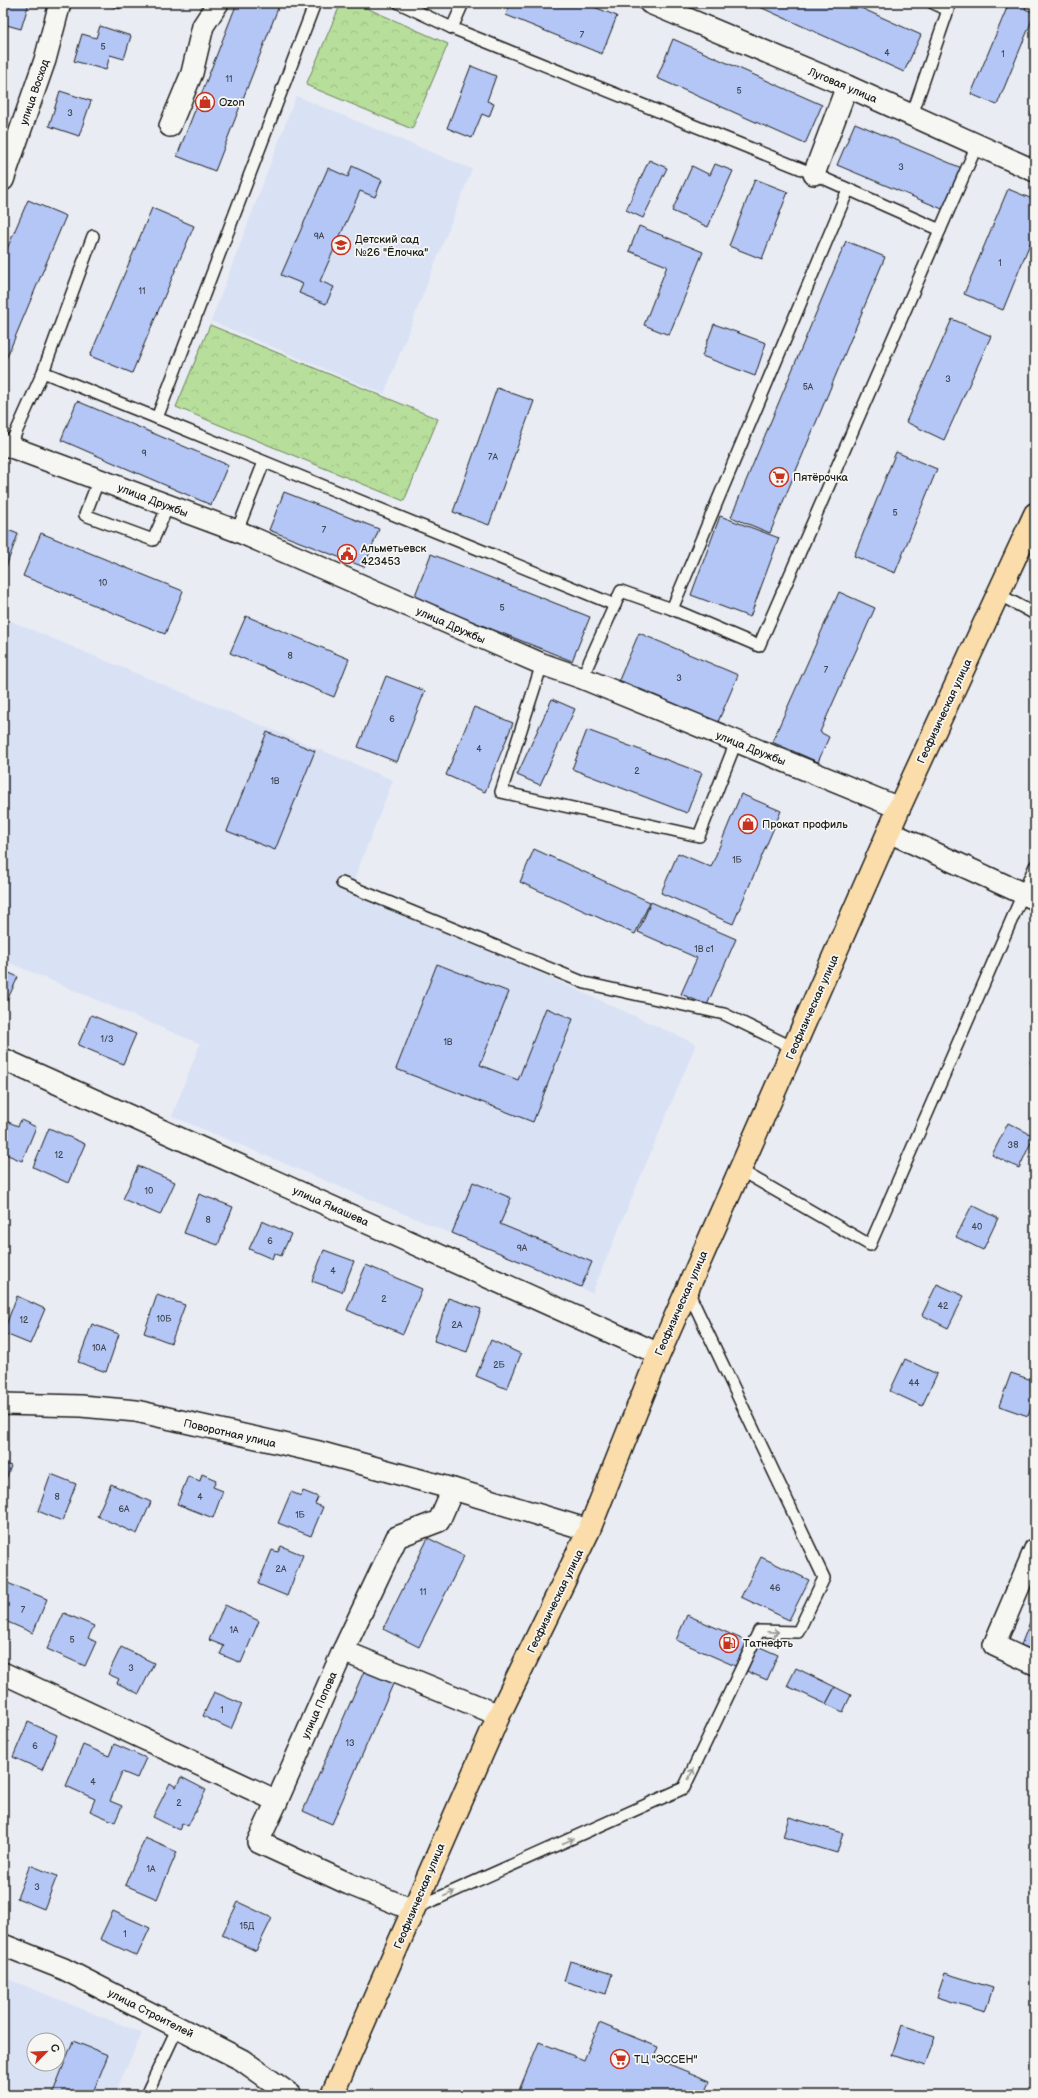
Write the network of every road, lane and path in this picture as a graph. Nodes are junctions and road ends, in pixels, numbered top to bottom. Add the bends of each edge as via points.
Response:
1 (60, 3) edge
2 (218, 3) edge
3 (316, 3) edge
4 (399, 3) edge
5 (463, 3) edge
6 (650, 3) edge
7 (933, 3) edge
8 (452, 28) junction
9 (847, 86) junction
10 (912, 115) junction
11 (170, 126) dead end
12 (977, 145) junction
13 (1035, 171) edge
14 (4, 173) edge
15 (814, 174) junction
16 (848, 190) junction
17 (940, 230) junction
18 (93, 236) dead end
19 (43, 372) junction
20 (157, 418) junction
21 (6, 445) edge
22 (264, 462) junction
23 (99, 479) junction
24 (168, 506) junction
25 (1035, 514) edge
26 (237, 531) junction
27 (998, 594) junction
28 (614, 605) junction
29 (672, 609) junction
30 (1035, 614) edge
31 (542, 664) junction
32 (582, 678) junction
33 (736, 742) junction
34 (899, 808) junction
35 (889, 832) junction
36 (1035, 866) edge
37 (342, 883) dead end
38 (1028, 896) edge
39 (794, 1048) junction
40 (3, 1059) edge
41 (740, 1170) junction
42 (687, 1289) junction
43 (659, 1354) junction
44 (3, 1404) edge
45 (453, 1489) junction
46 (589, 1530) junction
47 (1035, 1549) edge
48 (343, 1651) junction
49 (1035, 1664) edge
50 (3, 1673) edge
51 (499, 1715) junction
52 (277, 1801) junction
53 (413, 1910) junction
54 (3, 1945) edge
55 (178, 2027) junction
56 (146, 2095) edge
57 (291, 2095) edge
58 (332, 2095) edge

1 - 14 street, улица Восход via 45,60
2 - 11 street via 203,26 192,73
3 - 20 lane
4 - 8 lane
5 - 8 lane
6 - 9 street, Луговая улица
7 - 10 lane via 948,10
8 - 15 lane
9 - 10 street, Луговая улица
9 - 15 street
10 - 12 street, Луговая улица
12 - 13 street, Луговая улица
12 - 17 lane
15 - 16 lane
16 - 17 lane
16 - 29 lane
17 - 29 lane via 759,646
18 - 19 lane
19 - 20 lane
19 - 21 lane
20 - 22 lane
21 - 23 street, улица Дружбы
22 - 26 lane
22 - 28 lane
23 - 24 street, улица Дружбы
23 - 24 lane via 85,515 153,540
24 - 26 street, улица Дружбы
25 - 27 main road, Геофизическая улица
26 - 31 street, улица Дружбы
27 - 30 lane
27 - 34 main road, Геофизическая улица
28 - 29 lane via 621,591
28 - 32 lane
31 - 32 street, улица Дружбы
31 - 33 lane via 501,792 699,836
32 - 33 street, улица Дружбы
33 - 34 street, улица Дружбы
34 - 35 main road, Геофизическая улица
35 - 38 street
35 - 39 main road, Геофизическая улица
36 - 38 lane
37 - 39 lane via 585,983 724,1014
38 - 41 lane via 870,1245
39 - 41 main road, Геофизическая улица
40 - 43 street, улица Ямашева
41 - 42 main road, Геофизическая улица
42 - 43 main road, Геофизическая улица
53 -> 42 lane via 684,1788 759,1631 798,1632 824,1578
43 - 46 main road, Геофизическая улица
44 - 45 street, Поворотная улица via 81,1406 136,1411 319,1452
45 - 46 street
45 - 48 street, улица Попова via 439,1521 397,1537
46 - 51 main road, Геофизическая улица
47 - 49 street via 994,1645
48 - 51 street
48 - 52 street, улица Попова
50 - 52 street
51 - 53 main road, Геофизическая улица
52 - 53 street, улица Попова via 258,1842
53 - 58 main road, Геофизическая улица
54 - 55 street, улица Строителей via 64,1969
55 - 56 lane
55 - 57 street, улица Строителей via 242,2060

